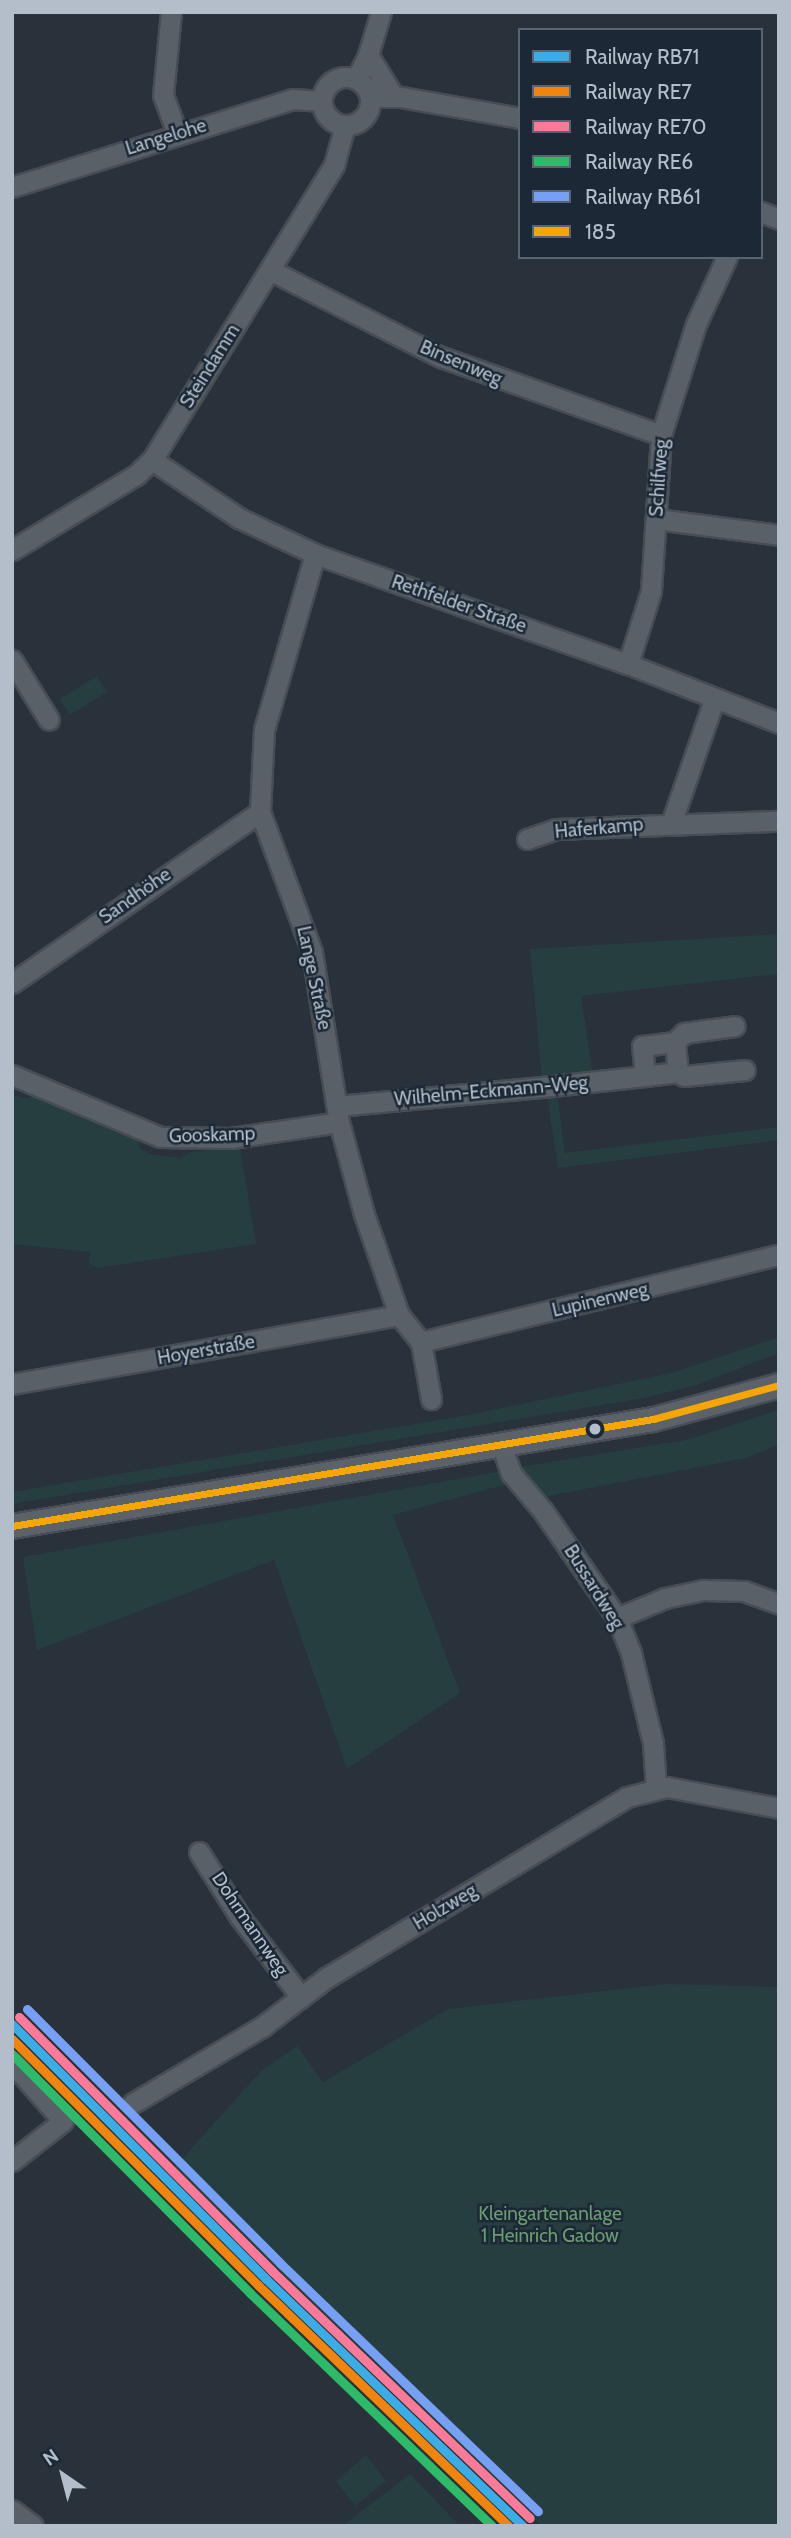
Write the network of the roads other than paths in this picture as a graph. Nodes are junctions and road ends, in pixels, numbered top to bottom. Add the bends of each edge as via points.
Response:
1 (171, 12) edge
2 (381, 12) edge
3 (368, 55) junction
4 (356, 79) junction
5 (370, 97) junction
6 (394, 97) junction
7 (321, 101) junction
8 (518, 118) edge
9 (345, 125) junction
10 (177, 133) junction
11 (12, 187) edge
12 (726, 259) edge
13 (270, 270) junction
14 (661, 435) junction
15 (152, 460) junction
16 (656, 519) junction
17 (779, 535) edge
18 (12, 550) edge
19 (315, 554) junction
20 (12, 660) edge
21 (628, 664) junction
22 (715, 700) junction
23 (49, 720) dead end
24 (779, 723) edge
25 (260, 812) junction
26 (672, 821) junction
27 (779, 821) edge
28 (527, 839) dead end
29 (12, 983) edge
30 (735, 1026) dead end
31 (675, 1042) junction
32 (745, 1070) dead end
33 (678, 1072) junction
34 (12, 1075) edge
35 (645, 1076) junction
36 (338, 1114) junction
37 (779, 1255) edge
38 (399, 1315) junction
39 (421, 1342) junction
40 (12, 1384) edge
41 (779, 1385) edge
42 (431, 1399) dead end
43 (501, 1444) junction
44 (12, 1526) edge
45 (779, 1604) edge
46 (617, 1618) junction
47 (656, 1788) junction
48 (779, 1808) edge
49 (200, 1852) dead end
50 (301, 1997) junction
51 (12, 2063) edge
52 (133, 2103) dead end
53 (12, 2161) edge
54 (12, 2510) edge
55 (33, 2526) edge

1 - 10 street via 163,95
2 - 3 street
3 - 4 street
3 - 6 street
4 - 5 street
4 - 7 street via 333,81
5 - 6 street
5 - 9 street via 364,117
6 - 8 street
7 - 9 street via 331,120
7 - 10 street, Langelohe via 293,99
9 - 13 street, Steindamm via 334,165
10 - 11 street, Langelohe
12 - 14 street, Schilfweg via 696,324
13 - 14 street, Binsenweg via 441,357
13 - 15 street, Steindamm
14 - 16 street, Schilfweg
15 - 18 street, Steindamm via 136,475
15 - 19 street, Rethfelder Straße via 239,518
16 - 17 street
16 - 21 street, Schilfweg via 651,591
19 - 21 street, Rethfelder Straße
19 - 25 street, Lange Straße via 264,729
20 - 23 street
21 - 22 street, Rethfelder Straße
22 - 24 street, Rethfelder Straße
22 - 26 street
25 - 29 street, Sandhöhe
25 - 36 street, Lange Straße via 312,951
26 - 27 street, Haferkamp
26 - 28 street, Haferkamp via 556,829
30 - 31 street via 684,1033
31 - 33 street
31 - 35 street via 642,1046
32 - 33 street, Wilhelm-Eckmann-Weg via 684,1076
33 - 35 street, Wilhelm-Eckmann-Weg
34 - 36 street, Gooskamp via 160,1137 231,1138
35 - 36 street, Wilhelm-Eckmann-Weg
36 - 38 street, Lange Straße
37 - 39 street, Lupinenweg
38 - 39 street, Lange Straße
38 - 40 street, Hoyerstraße
39 - 42 street, Lange Straße
41 - 43 main road via 687,1413
43 - 44 main road
43 - 46 street, Bussardweg via 511,1473
45 - 46 street via 744,1591 704,1590 665,1598
46 - 47 street, Bussardweg via 631,1653 650,1730
47 - 48 street, Holzweg via 707,1792
47 - 50 street, Holzweg via 627,1797
49 - 50 street, Dohrmannweg via 240,1917
50 - 52 street, Holzweg via 263,2026
51 - 53 street via 63,2121
54 - 55 street

